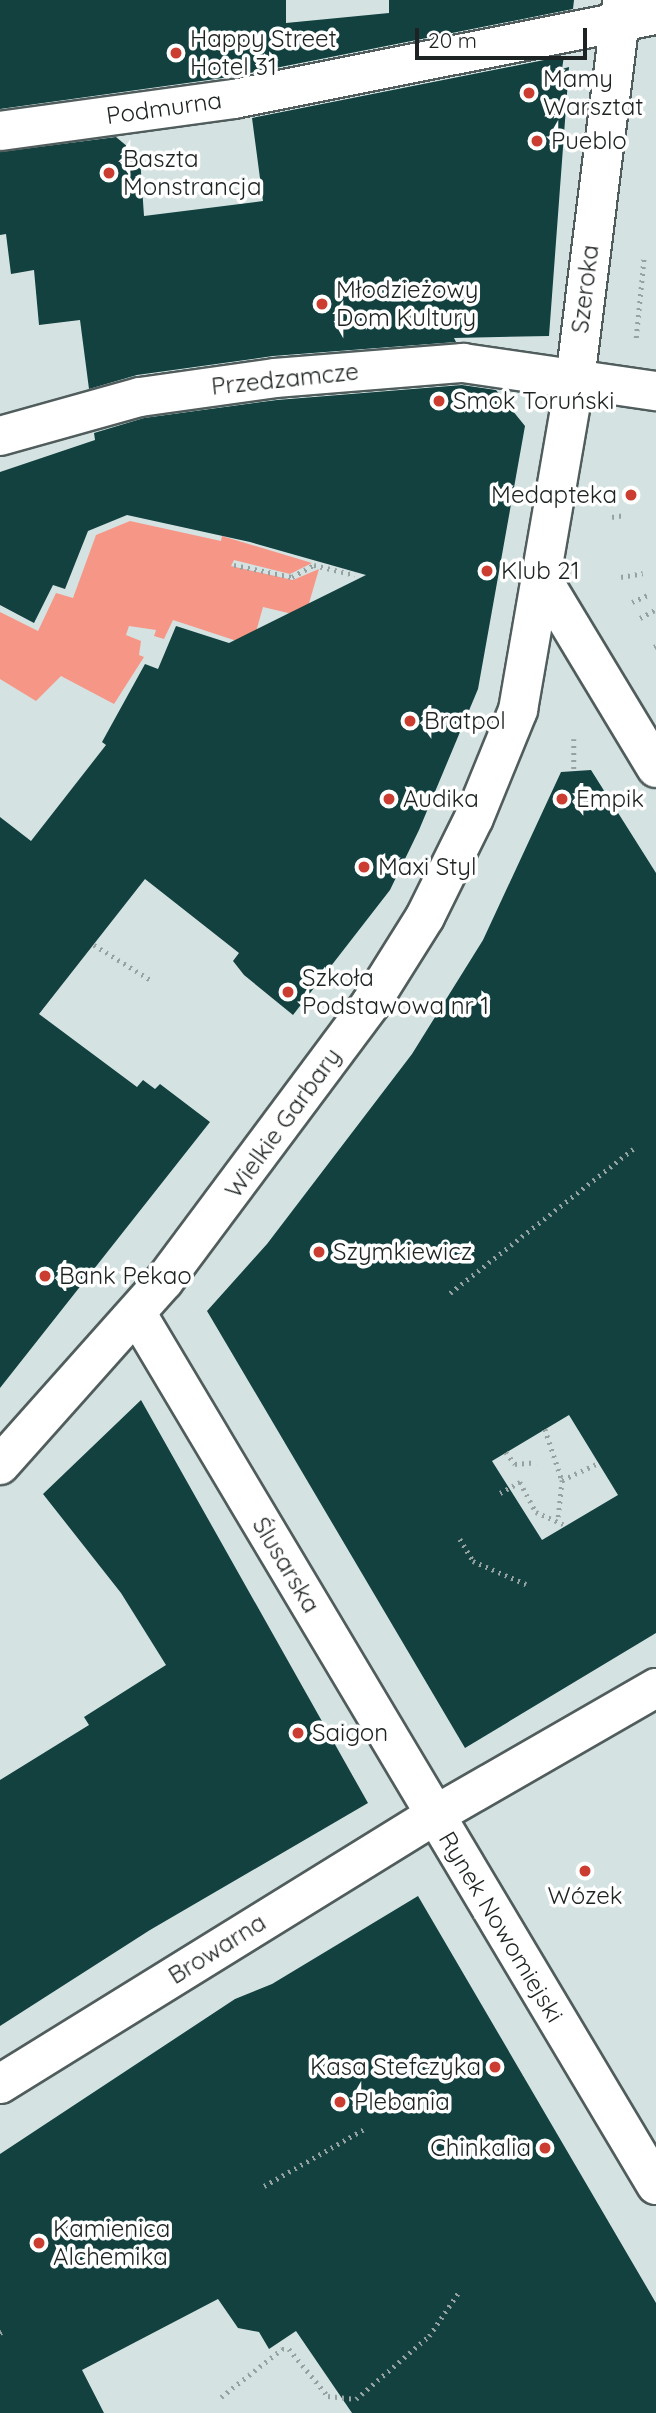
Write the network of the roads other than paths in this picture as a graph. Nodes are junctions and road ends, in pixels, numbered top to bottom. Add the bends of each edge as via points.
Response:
1 (620, 13) edge
2 (656, 15) edge
3 (0, 131) edge
4 (575, 380) junction
5 (656, 391) edge
6 (0, 436) edge
7 (541, 578) junction
8 (656, 768) edge
9 (137, 1314) junction
10 (0, 1465) edge
11 (656, 1688) edge
12 (435, 1815) junction
13 (0, 2084) edge
14 (656, 2185) edge

1 - 2 street, Podmurna
1 - 3 street, Podmurna via 234,99
1 - 4 street, Szeroka
4 - 5 street, Przedzamcze
4 - 6 street, Przedzamcze via 463,363 275,378 140,397
4 - 7 street, Szeroka
7 - 8 street
7 - 9 street, Wielkie Garbary via 518,710 425,917 378,992
9 - 10 street, Wielkie Garbary
9 - 12 street, Ślusarska
11 - 12 street, Rynek Nowomiejski
12 - 13 street, Browarna
12 - 14 street, Rynek Nowomiejski

